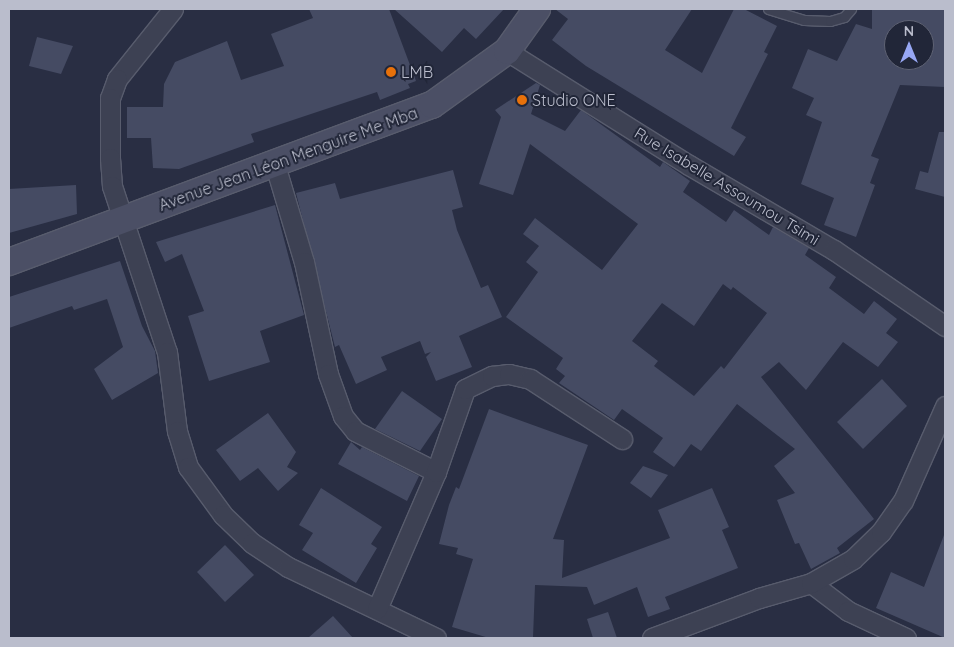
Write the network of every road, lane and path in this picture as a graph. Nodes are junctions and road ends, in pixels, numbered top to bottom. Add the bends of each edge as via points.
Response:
1 (174, 9) edge
2 (537, 9) edge
3 (768, 9) edge
4 (851, 9) edge
5 (507, 51) junction
6 (275, 166) junction
7 (123, 220) junction
8 (9, 262) edge
9 (945, 326) edge
10 (945, 406) edge
11 (622, 439) dead end
12 (436, 472) junction
13 (811, 583) junction
14 (377, 609) junction
15 (436, 638) edge
16 (652, 638) edge
17 (903, 638) edge

1 - 7 street via 117,79 110,98 111,177
2 - 5 main road, Avenue Jean Léon Menguire Me Mba
3 - 4 lane via 804,20 830,21 844,17
5 - 6 main road, Avenue Jean Léon Menguire Me Mba via 432,105
5 - 9 street, Rue Isabelle Assoumou Tsimi via 689,166 834,250
6 - 7 main road, Avenue Jean Léon Menguire Me Mba
6 - 12 street via 304,262 328,374 343,416 355,430
7 - 8 main road, Avenue Jean Léon Menguire Me Mba
7 - 14 street via 167,352 177,430 188,467 223,515 252,543 288,567
10 - 13 street via 922,465 880,532 853,559
11 - 12 street via 530,379 510,374 492,376 465,389
12 - 14 street
13 - 16 street
13 - 17 street via 848,611
14 - 15 street

